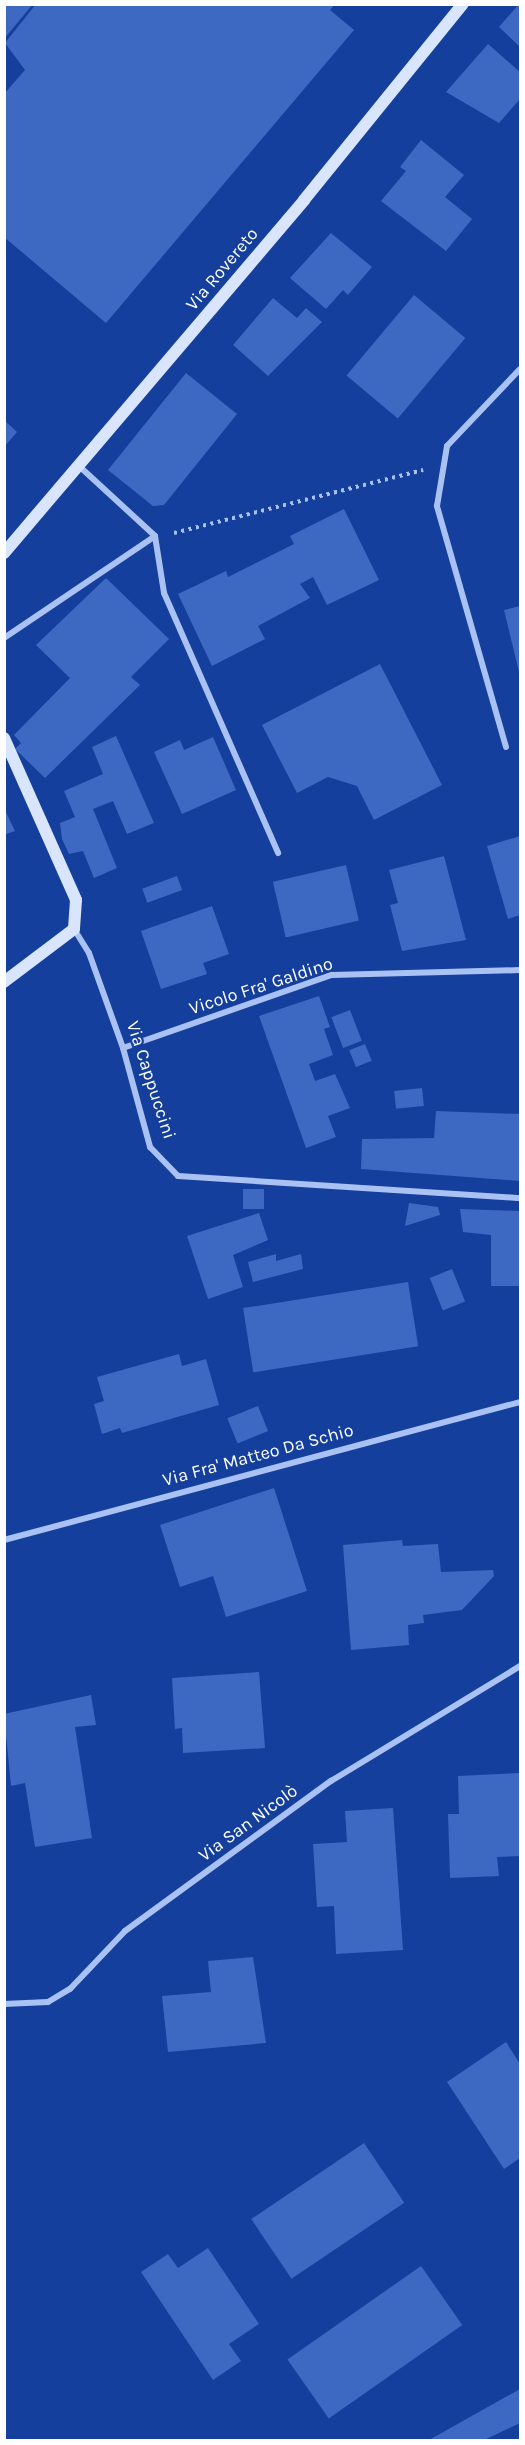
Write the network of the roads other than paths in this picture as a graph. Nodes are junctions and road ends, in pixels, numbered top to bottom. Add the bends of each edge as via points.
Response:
1 (463, 4) edge
2 (520, 369) edge
3 (79, 466) junction
4 (155, 536) junction
5 (4, 553) edge
6 (4, 638) edge
7 (4, 738) edge
8 (506, 747) dead end
9 (278, 853) dead end
10 (74, 929) junction
11 (520, 970) edge
12 (4, 982) edge
13 (123, 1048) junction
14 (520, 1198) edge
15 (520, 1402) edge
16 (4, 1540) edge
17 (520, 1666) edge
18 (4, 2004) edge

1 - 3 street, Via Rovereto
2 - 8 street via 447,446 437,506
3 - 4 street
3 - 5 street, Via Rovereto
4 - 6 street
4 - 9 street via 164,593
7 - 10 street via 76,900
10 - 12 street
10 - 13 street, Via Cappuccini via 89,953
11 - 13 street, Vicolo Fra' Galdino via 332,975
13 - 14 street, Via Cappuccini via 150,1147 178,1176
15 - 16 street, Via Fra' Matteo Da Schio
17 - 18 street, Via San Nicolò via 331,1781 125,1931 70,1989 48,2002

